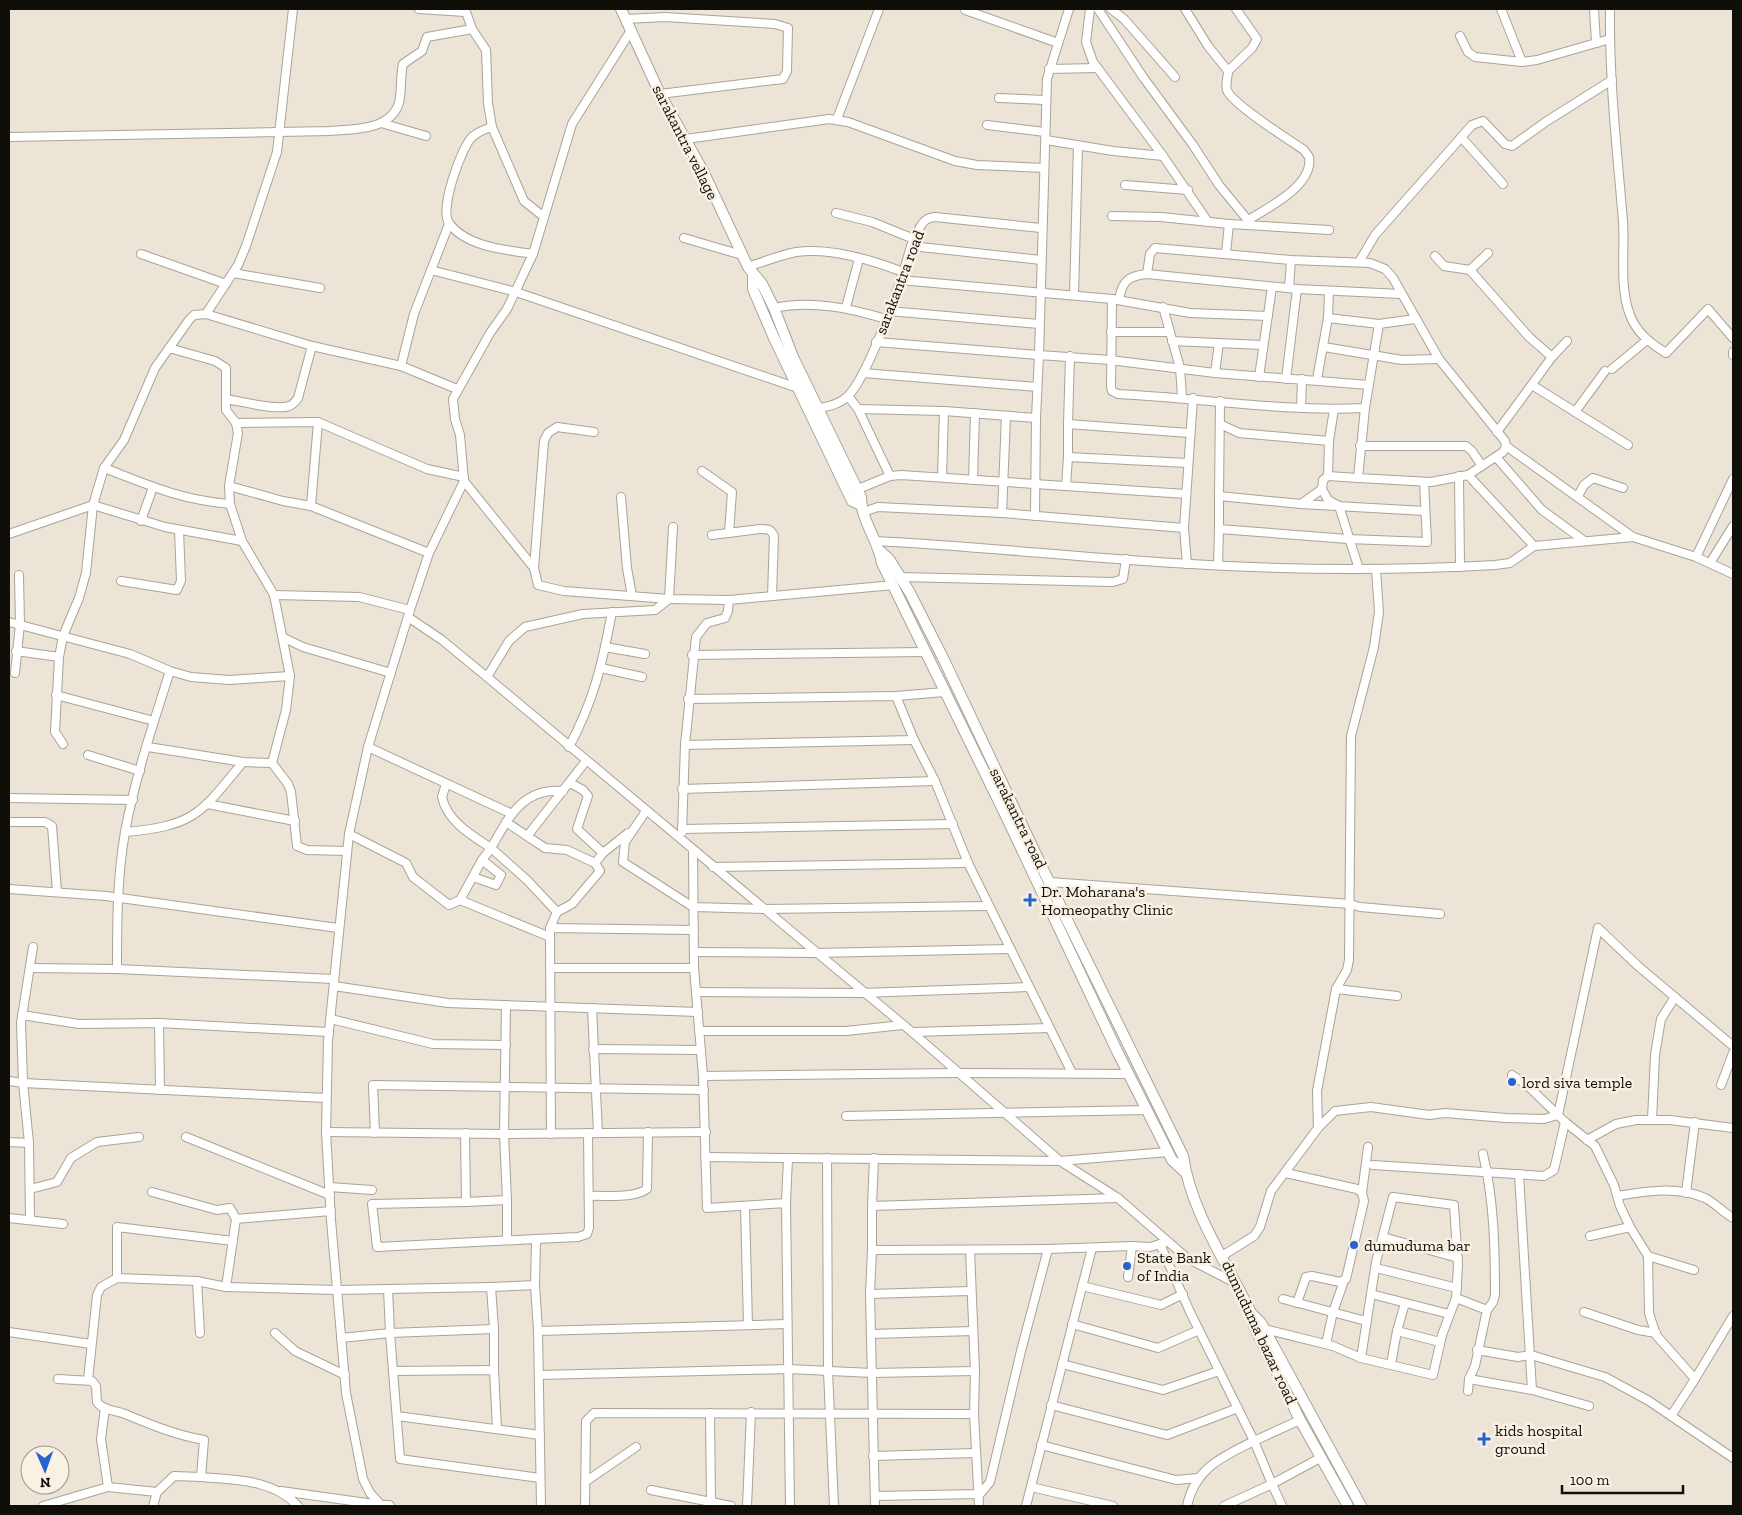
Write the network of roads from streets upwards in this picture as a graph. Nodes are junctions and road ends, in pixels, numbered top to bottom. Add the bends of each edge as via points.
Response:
1 (293, 9) edge
2 (419, 9) edge
3 (621, 9) edge
4 (879, 9) edge
5 (1069, 9) edge
6 (1090, 9) edge
7 (1098, 9) edge
8 (1111, 9) edge
9 (1185, 9) edge
10 (1236, 9) edge
11 (1501, 9) edge
12 (1594, 9) edge
13 (1610, 9) edge
14 (465, 10) edge
15 (965, 10) dead end
16 (626, 19) junction
17 (472, 29) junction
18 (630, 32) junction
19 (1460, 36) dead end
20 (1610, 39) junction
21 (1058, 43) junction
22 (1596, 43) junction
23 (1522, 62) junction
24 (1097, 68) junction
25 (1049, 70) junction
26 (1228, 71) junction
27 (1175, 77) dead end
28 (1612, 80) junction
29 (660, 94) junction
30 (999, 98) dead end
31 (1045, 100) junction
32 (836, 119) junction
33 (381, 124) junction
34 (987, 125) dead end
35 (492, 127) junction
36 (278, 133) junction
37 (426, 136) dead end
38 (1045, 136) junction
39 (9, 137) edge
40 (1461, 137) junction
41 (686, 139) junction
42 (1078, 145) junction
43 (1163, 156) junction
44 (1044, 168) junction
45 (1503, 184) dead end
46 (1126, 185) dead end
47 (1188, 190) junction
48 (836, 213) dead end
49 (1112, 216) dead end
50 (544, 217) junction
51 (1208, 222) junction
52 (1250, 222) junction
53 (449, 224) junction
54 (1229, 224) junction
55 (1041, 228) junction
56 (1329, 230) dead end
57 (684, 238) dead end
58 (913, 242) junction
59 (1226, 253) junction
60 (1488, 253) dead end
61 (141, 254) dead end
62 (533, 254) junction
63 (742, 255) junction
64 (1435, 256) dead end
65 (859, 259) junction
66 (1041, 260) junction
67 (1291, 260) junction
68 (1359, 262) junction
69 (431, 270) junction
70 (1470, 270) junction
71 (750, 271) junction
72 (904, 272) junction
73 (233, 273) junction
74 (1147, 274) junction
75 (900, 280) junction
76 (226, 284) junction
77 (1272, 287) junction
78 (320, 288) dead end
79 (1293, 289) junction
80 (1329, 291) junction
81 (516, 292) junction
82 (1040, 292) junction
83 (1401, 294) junction
84 (1074, 295) junction
85 (1116, 300) junction
86 (846, 307) junction
87 (1163, 307) junction
88 (774, 308) junction
89 (889, 311) junction
90 (206, 314) junction
91 (1268, 316) junction
92 (1328, 318) junction
93 (886, 319) junction
94 (1415, 319) junction
95 (1039, 324) junction
96 (1379, 324) junction
97 (1111, 332) junction
98 (1169, 332) junction
99 (1733, 338) edge
100 (1172, 340) junction
101 (1647, 340) junction
102 (1567, 341) dead end
103 (876, 342) junction
104 (1219, 343) junction
105 (1263, 345) junction
106 (312, 346) junction
107 (1324, 347) junction
108 (169, 348) junction
109 (1039, 355) junction
110 (1070, 356) junction
111 (1372, 356) junction
112 (1552, 357) junction
113 (1439, 359) junction
114 (1110, 360) junction
115 (401, 366) junction
116 (1180, 368) junction
117 (863, 373) junction
118 (1215, 373) junction
119 (1259, 377) junction
120 (1286, 379) junction
121 (1302, 379) junction
122 (1317, 379) junction
123 (1369, 385) junction
124 (1532, 385) junction
125 (798, 388) junction
126 (1037, 388) junction
127 (457, 389) junction
128 (848, 396) junction
129 (1182, 398) junction
130 (1193, 398) junction
131 (226, 399) junction
132 (1220, 401) junction
133 (820, 408) junction
134 (1300, 408) junction
135 (1365, 408) junction
136 (858, 409) junction
137 (1334, 409) junction
138 (944, 411) junction
139 (1575, 412) junction
140 (975, 413) junction
141 (1006, 416) junction
142 (1036, 418) junction
143 (318, 422) junction
144 (236, 423) junction
145 (1068, 424) junction
146 (1220, 424) junction
147 (594, 432) dead end
148 (1497, 432) junction
149 (1189, 433) junction
150 (1329, 441) junction
151 (1628, 445) dead end
152 (1360, 446) junction
153 (1506, 446) junction
154 (1496, 456) junction
155 (1068, 457) junction
156 (1187, 463) junction
157 (1482, 466) junction
158 (104, 468) junction
159 (702, 471) dead end
160 (1468, 475) junction
161 (890, 476) junction
162 (1328, 476) junction
163 (1460, 476) junction
164 (942, 477) junction
165 (1358, 478) junction
166 (464, 479) junction
167 (1733, 479) edge
168 (973, 480) junction
169 (1424, 482) junction
170 (1003, 483) junction
171 (1035, 484) junction
172 (229, 486) junction
173 (1066, 486) junction
174 (153, 487) junction
175 (1623, 488) dead end
176 (858, 489) junction
177 (1322, 489) junction
178 (846, 490) joint
179 (1186, 494) junction
180 (1220, 496) junction
181 (1578, 496) junction
182 (621, 497) dead end
183 (230, 504) junction
184 (1301, 504) junction
185 (93, 505) junction
186 (311, 506) junction
187 (1339, 506) junction
188 (862, 509) junction
189 (1426, 512) junction
190 (1002, 513) junction
191 (1035, 516) junction
192 (141, 521) junction
193 (1733, 526) edge
194 (673, 527) dead end
195 (1184, 528) junction
196 (1219, 529) junction
197 (179, 530) junction
198 (729, 533) junction
199 (9, 534) edge
200 (712, 535) dead end
201 (1633, 537) junction
202 (1348, 539) junction
203 (1583, 540) junction
204 (242, 541) junction
205 (875, 541) junction
206 (1534, 546) junction
207 (429, 553) junction
208 (1696, 557) junction
209 (1126, 559) junction
210 (1710, 563) junction
211 (1187, 564) junction
212 (1218, 564) junction
213 (1460, 567) junction
214 (534, 568) junction
215 (1359, 569) junction
216 (1376, 570) junction
217 (1733, 574) edge
218 (20, 575) dead end
219 (121, 581) dead end
220 (897, 581) junction
221 (274, 595) junction
222 (632, 596) junction
223 (772, 596) junction
224 (669, 599) junction
225 (729, 600) junction
226 (612, 612) junction
227 (409, 614) junction
228 (9, 622) edge
229 (20, 624) junction
230 (64, 636) junction
231 (284, 638) junction
232 (606, 647) junction
233 (16, 651) junction
234 (925, 652) junction
235 (645, 654) dead end
236 (692, 655) junction
237 (59, 657) junction
238 (601, 668) junction
239 (170, 671) junction
240 (14, 673) dead end
241 (391, 673) junction
242 (290, 676) junction
243 (487, 677) junction
244 (642, 677) dead end
245 (945, 692) junction
246 (56, 695) junction
247 (896, 696) junction
248 (688, 699) junction
249 (154, 722) junction
250 (914, 740) junction
251 (63, 744) dead end
252 (684, 745) junction
253 (368, 747) junction
254 (568, 747) junction
255 (148, 748) junction
256 (88, 755) dead end
257 (586, 761) junction
258 (243, 762) junction
259 (272, 762) junction
260 (140, 771) junction
261 (935, 781) junction
262 (570, 783) junction
263 (446, 784) junction
264 (682, 789) junction
265 (563, 791) junction
266 (9, 798) edge
267 (133, 800) junction
268 (207, 804) junction
269 (646, 811) junction
270 (510, 813) junction
271 (295, 820) junction
272 (9, 822) edge
273 (506, 822) junction
274 (953, 824) junction
275 (682, 829) junction
276 (631, 830) junction
277 (125, 832) junction
278 (349, 834) junction
279 (528, 835) junction
280 (682, 841) junction
281 (491, 848) junction
282 (693, 850) junction
283 (347, 851) junction
284 (604, 853) junction
285 (482, 860) junction
286 (968, 863) junction
287 (595, 864) junction
288 (713, 867) junction
289 (473, 877) junction
290 (1050, 882) junction
291 (9, 889) edge
292 (57, 892) junction
293 (117, 897) junction
294 (460, 900) junction
295 (1350, 904) junction
296 (693, 906) junction
297 (989, 906) junction
298 (765, 909) junction
299 (556, 912) junction
300 (1440, 914) dead end
301 (338, 928) junction
302 (550, 928) junction
303 (694, 930) junction
304 (550, 937) junction
305 (33, 947) dead end
306 (1010, 949) junction
307 (694, 952) junction
308 (815, 953) junction
309 (30, 968) junction
310 (550, 968) junction
311 (694, 968) junction
312 (117, 969) junction
313 (334, 983) junction
314 (1029, 987) junction
315 (1336, 989) junction
316 (696, 992) junction
317 (862, 993) junction
318 (1397, 996) dead end
319 (1675, 997) junction
320 (506, 1005) junction
321 (549, 1007) junction
322 (592, 1008) junction
323 (698, 1012) junction
324 (22, 1014) junction
325 (330, 1019) junction
326 (159, 1023) junction
327 (902, 1025) junction
328 (1049, 1028) junction
329 (699, 1031) junction
330 (329, 1032) junction
331 (912, 1032) junction
332 (506, 1045) junction
333 (1733, 1046) edge
334 (593, 1048) junction
335 (701, 1050) junction
336 (1733, 1053) edge
337 (956, 1073) junction
338 (1072, 1073) junction
339 (1129, 1074) junction
340 (1512, 1075) dead end
341 (703, 1076) junction
342 (9, 1081) edge
343 (23, 1083) junction
344 (1721, 1085) dead end
345 (506, 1088) junction
346 (549, 1088) junction
347 (595, 1088) junction
348 (160, 1090) junction
349 (704, 1090) junction
350 (326, 1098) junction
351 (1147, 1110) junction
352 (1006, 1114) junction
353 (1558, 1115) junction
354 (846, 1116) dead end
355 (1652, 1120) junction
356 (1565, 1122) junction
357 (1695, 1122) junction
358 (1318, 1128) junction
359 (1733, 1128) edge
360 (326, 1132) junction
361 (375, 1132) junction
362 (648, 1132) junction
363 (706, 1132) junction
364 (465, 1133) junction
365 (588, 1133) junction
366 (598, 1133) junction
367 (504, 1134) junction
368 (551, 1134) junction
369 (139, 1137) dead end
370 (186, 1137) dead end
371 (1587, 1140) junction
372 (9, 1142) edge
373 (30, 1142) junction
374 (1368, 1148) dead end
375 (1168, 1152) junction
376 (1483, 1154) dead end
377 (705, 1157) junction
378 (788, 1158) junction
379 (827, 1158) junction
380 (874, 1158) junction
381 (1060, 1161) junction
382 (1373, 1165) dead end
383 (1185, 1172) junction
384 (1488, 1172) junction
385 (1286, 1173) junction
386 (1519, 1174) junction
387 (30, 1189) junction
388 (372, 1190) dead end
389 (329, 1191) junction
390 (152, 1192) dead end
391 (1362, 1193) junction
392 (1686, 1193) junction
393 (590, 1196) junction
394 (1617, 1196) junction
395 (1118, 1198) junction
396 (508, 1200) junction
397 (466, 1202) junction
398 (786, 1203) junction
399 (744, 1206) junction
400 (872, 1206) junction
401 (330, 1211) junction
402 (9, 1218) edge
403 (236, 1218) junction
404 (1733, 1218) edge
405 (30, 1219) junction
406 (63, 1224) dead end
407 (1630, 1227) junction
408 (1590, 1236) dead end
409 (1383, 1238) junction
410 (536, 1239) junction
411 (233, 1240) junction
412 (507, 1240) junction
413 (1163, 1243) junction
414 (1132, 1246) junction
415 (1092, 1248) junction
416 (1048, 1249) junction
417 (872, 1250) junction
418 (970, 1250) junction
419 (1222, 1256) junction
420 (1648, 1256) junction
421 (1458, 1258) junction
422 (1376, 1268) junction
423 (1694, 1270) dead end
424 (1128, 1277) dead end
425 (117, 1278) junction
426 (198, 1281) junction
427 (1344, 1281) junction
428 (1236, 1284) junction
429 (536, 1285) junction
430 (1082, 1286) junction
431 (226, 1287) junction
432 (491, 1287) junction
433 (1456, 1288) junction
434 (388, 1289) junction
435 (338, 1290) junction
436 (970, 1290) junction
437 (870, 1294) junction
438 (1183, 1294) junction
439 (1371, 1294) junction
440 (1456, 1298) junction
441 (1283, 1299) dead end
442 (1297, 1303) junction
443 (1405, 1303) junction
444 (1487, 1310) junction
445 (1333, 1312) junction
446 (1584, 1312) dead end
447 (1252, 1313) junction
448 (1449, 1314) junction
449 (1733, 1316) edge
450 (1366, 1321) junction
451 (787, 1324) junction
452 (1072, 1324) junction
453 (748, 1325) junction
454 (494, 1329) junction
455 (1264, 1329) junction
456 (1199, 1330) junction
457 (538, 1331) junction
458 (973, 1331) junction
459 (1397, 1331) junction
460 (9, 1332) edge
461 (200, 1333) dead end
462 (275, 1333) dead end
463 (390, 1333) junction
464 (1656, 1333) junction
465 (871, 1334) junction
466 (341, 1338) junction
467 (1440, 1342) junction
468 (91, 1344) junction
469 (1326, 1344) junction
470 (1476, 1350) junction
471 (1531, 1355) junction
472 (1361, 1358) junction
473 (1062, 1364) junction
474 (1391, 1364) junction
475 (788, 1369) junction
476 (494, 1370) junction
477 (975, 1370) junction
478 (393, 1371) junction
479 (1219, 1371) junction
480 (828, 1372) junction
481 (872, 1373) junction
482 (345, 1375) junction
483 (539, 1375) junction
484 (58, 1379) dead end
485 (1469, 1379) junction
486 (88, 1380) junction
487 (1696, 1380) junction
488 (1532, 1390) junction
489 (1468, 1391) dead end
490 (1051, 1405) junction
491 (1589, 1406) dead end
492 (105, 1408) junction
493 (1238, 1408) junction
494 (710, 1412) junction
495 (751, 1412) junction
496 (788, 1412) junction
497 (830, 1413) junction
498 (872, 1414) junction
499 (974, 1414) junction
500 (397, 1416) junction
501 (1671, 1416) junction
502 (1300, 1420) junction
503 (497, 1429) junction
504 (540, 1435) junction
505 (1254, 1441) junction
506 (1041, 1445) junction
507 (636, 1447) dead end
508 (975, 1453) junction
509 (873, 1456) junction
510 (1320, 1458) junction
511 (1733, 1458) edge
512 (201, 1477) junction
513 (540, 1478) junction
514 (1198, 1478) junction
515 (585, 1482) junction
516 (1272, 1484) junction
517 (1031, 1486) junction
518 (108, 1487) junction
519 (651, 1490) dead end
520 (281, 1491) junction
521 (157, 1492) junction
522 (980, 1494) junction
523 (875, 1496) junction
524 (711, 1502) junction
525 (43, 1506) edge
526 (153, 1506) edge
527 (298, 1506) edge
528 (384, 1506) edge
529 (541, 1506) edge
530 (585, 1506) edge
531 (731, 1506) edge
532 (747, 1506) edge
533 (790, 1506) edge
534 (834, 1506) edge
535 (875, 1506) edge
536 (979, 1506) edge
537 (1026, 1506) edge
538 (1113, 1506) edge
539 (1187, 1506) edge
540 (1224, 1506) edge
541 (1282, 1506) edge
542 (1348, 1506) edge
543 (1361, 1506) edge

1 - 36 street
2 - 14 street
3 - 16 street, sarakantra vellage
4 - 32 street
5 - 21 street
6 - 24 street via 1086,42
7 - 52 street via 1219,185
8 - 27 street via 1124,19
9 - 26 street
10 - 26 street via 1257,38 1252,48
11 - 23 street
12 - 22 street
13 - 20 street
14 - 17 street
15 - 21 street
16 - 18 street, sarakantra vellage
16 - 29 street via 665,17 775,24 788,28 790,32 784,79
17 - 33 street via 427,36 422,51 403,64 399,103
17 - 35 street via 486,50
18 - 29 street, sarakantra vellage
18 - 50 street via 572,124
19 - 23 street via 1474,57
20 - 22 street
20 - 28 street
21 - 25 street
22 - 23 street
24 - 25 street
24 - 43 street
25 - 31 street
26 - 52 street via 1226,88 1229,95 1304,150 1310,163 1302,182
28 - 40 street via 1512,146 1505,144 1483,121 1472,125
28 - 101 street via 1625,295 1630,315
29 - 41 street, sarakantra vellage
30 - 31 street
31 - 38 street
32 - 41 street
32 - 44 street via 955,161
33 - 36 street via 330,131
33 - 37 street
34 - 38 street
35 - 50 street via 524,201
35 - 53 street via 472,138 457,167 446,207
36 - 39 street
36 - 73 street via 272,168 246,246
38 - 42 street
38 - 44 street
40 - 45 street
40 - 68 street via 1366,246
41 - 63 street, sarakantra vellage
42 - 43 street
42 - 84 street
43 - 47 street
44 - 55 street
46 - 47 street
47 - 51 street
48 - 58 street via 872,222
49 - 51 street
50 - 62 street
51 - 54 street
52 - 54 street
52 - 56 street
53 - 62 street via 477,242
53 - 69 street
54 - 59 street
55 - 58 street, sarakantra road via 935,217 922,223
55 - 66 street
57 - 63 street
58 - 66 street
58 - 72 street, sarakantra road
59 - 67 street
59 - 74 street via 1155,248 1150,254
60 - 70 street
61 - 76 street
62 - 81 street
63 - 71 street, sarakantra vellage
64 - 70 street via 1444,266
65 - 71 street via 794,252
65 - 72 street
65 - 86 street
66 - 82 street
67 - 68 street
67 - 79 street
68 - 83 street via 1370,262 1385,269
69 - 81 street
69 - 115 street via 414,314
70 - 112 street
71 - 88 street, sarakantra vellage via 762,284
71 - 125 street, sarakantra vellage via 753,290
72 - 75 street, sarakantra road
73 - 76 street
73 - 78 street
74 - 77 street
74 - 85 street via 1123,282
75 - 82 street
75 - 89 street, sarakantra road
76 - 90 street
77 - 79 street
77 - 91 street
79 - 80 street
79 - 120 street
80 - 83 street
80 - 92 street
81 - 125 street
81 - 127 street
82 - 84 street
82 - 95 street
83 - 94 street
84 - 85 street
85 - 87 street
85 - 97 street
86 - 88 street
86 - 93 street
87 - 91 street via 1190,312
87 - 98 street
88 - 133 street, sarakantra vellage via 793,357
89 - 93 street, sarakantra road
89 - 95 street
90 - 106 street
90 - 108 street via 189,320
91 - 105 street
92 - 96 street
92 - 107 street
93 - 103 street, sarakantra road
94 - 96 street
94 - 113 street
95 - 109 street
96 - 111 street
97 - 98 street
97 - 114 street
98 - 100 street
99 - 101 street via 1708,309 1666,353
100 - 104 street
100 - 116 street
101 - 139 street via 1609,370
102 - 112 street
103 - 109 street
103 - 117 street, sarakantra road
104 - 105 street
104 - 118 street
105 - 119 street
106 - 115 street
106 - 131 street via 298,398 293,404 278,407
107 - 111 street
107 - 122 street
108 - 131 street via 215,361 226,368
108 - 158 street via 146,387 124,440
109 - 110 street
109 - 126 street
110 - 114 street
110 - 145 street
111 - 113 street via 1402,360
111 - 123 street
112 - 124 street
113 - 148 street
114 - 116 street
114 - 129 street via 1114,393
115 - 127 street
116 - 118 street
116 - 129 street
117 - 126 street
117 - 128 street, sarakantra road
118 - 119 street
119 - 120 street
120 - 121 street
121 - 122 street
121 - 134 street
122 - 123 street
123 - 135 street
124 - 139 street
124 - 148 street
125 - 178 street, sarakantra vellage
126 - 142 street
127 - 166 street via 453,407 460,435
128 - 133 street
128 - 136 street
129 - 130 street
130 - 132 street
130 - 149 street
131 - 144 street via 228,413
132 - 134 street via 1247,406
132 - 146 street
133 - 176 street, sarakantra vellage
134 - 137 street
135 - 137 street
135 - 152 street
136 - 138 street
136 - 161 street
137 - 150 street
138 - 140 street
138 - 164 street
139 - 151 street
140 - 141 street
140 - 168 street
141 - 142 street
141 - 170 street
142 - 171 street
143 - 144 street
143 - 166 street via 427,469
143 - 186 street
144 - 172 street via 237,445
145 - 149 street
145 - 155 street
146 - 150 street via 1239,433
146 - 180 street
147 - 214 street via 563,426 548,433 543,451
148 - 153 street
149 - 156 street
150 - 162 street
152 - 157 street via 1466,446
152 - 165 street
153 - 154 street
153 - 181 street
154 - 157 street
154 - 203 street via 1542,510
155 - 156 street
155 - 173 street
156 - 179 street
157 - 160 street
158 - 174 street
158 - 185 street
159 - 198 street via 732,492
160 - 163 street
160 - 206 street
161 - 164 street
161 - 176 street
162 - 165 street
162 - 177 street via 1323,480
163 - 169 street
163 - 213 street
164 - 168 street
165 - 169 street
166 - 207 street
166 - 214 street
167 - 208 street
168 - 170 street
169 - 189 street
170 - 171 street
170 - 190 street
171 - 173 street
171 - 191 street
172 - 183 street
172 - 186 street
173 - 179 street
174 - 183 street via 199,502
174 - 192 street
175 - 181 street via 1594,478 1584,485
176 - 188 street, sarakantra vellage
177 - 184 street
177 - 187 street via 1328,500
178 - 188 street, sarakantra road
179 - 195 street
180 - 184 street
180 - 196 street
181 - 201 street
182 - 222 street
183 - 204 street
184 - 187 street
185 - 192 street
185 - 199 street
185 - 230 street via 86,573
186 - 207 street
187 - 189 street
187 - 202 street
188 - 190 street
188 - 205 street, sarakantra road
189 - 202 street via 1427,542
190 - 191 street
191 - 195 street
192 - 197 street
193 - 210 street
194 - 224 street
195 - 211 street
196 - 202 street
196 - 212 street
197 - 204 street
197 - 219 street via 181,581 177,590
198 - 200 street
198 - 223 street via 768,529 772,532
201 - 203 street
201 - 208 street
202 - 215 street
203 - 206 street
204 - 221 street
205 - 209 street
205 - 220 street, sarakantra road via 889,559
206 - 213 street via 1510,563
207 - 227 street
208 - 210 street
209 - 211 street
209 - 220 street via 1124,579 1113,582
210 - 217 street
211 - 212 street
212 - 215 street
213 - 216 street
214 - 222 street via 538,585 548,589
215 - 216 street
216 - 295 street via 1379,612 1374,646 1351,736
218 - 229 street
220 - 223 street
220 - 234 street, sarakantra road
220 - 290 street, sarakantra road via 944,660
221 - 227 street via 359,597
221 - 231 street
222 - 224 street
223 - 225 street
224 - 225 street
224 - 226 street via 655,610
225 - 236 street via 725,618 707,623 699,630
226 - 232 street
226 - 243 street via 576,615 525,627 508,641
227 - 241 street
227 - 243 street
228 - 229 street
229 - 230 street
229 - 233 street
230 - 237 street
230 - 239 street via 130,654
231 - 241 street via 303,647
231 - 242 street
232 - 235 street
232 - 238 street
233 - 237 street
233 - 240 street
234 - 236 street
234 - 245 street, sarakantra road
236 - 248 street
237 - 246 street
238 - 244 street
238 - 254 street via 586,716
239 - 242 street via 209,680
239 - 249 street
241 - 253 street
242 - 259 street via 286,710
243 - 254 street
245 - 247 street
245 - 339 street, sarakantra road
246 - 249 street
246 - 251 street via 55,732
247 - 248 street
247 - 250 street
248 - 252 street
249 - 255 street
250 - 252 street
250 - 261 street
252 - 264 street
253 - 263 street
253 - 278 street
254 - 257 street
255 - 258 street
255 - 260 street
256 - 260 street
257 - 262 street
257 - 269 street
258 - 259 street
258 - 268 street
259 - 271 street via 288,784
260 - 267 street
261 - 264 street
261 - 274 street
262 - 265 street
262 - 284 street via 588,796 577,830
263 - 270 street
263 - 281 street via 442,796 450,813 468,834
264 - 275 street
265 - 270 street via 549,791 528,798
265 - 279 street
266 - 267 street
267 - 277 street
268 - 271 street
268 - 277 street via 174,826
269 - 276 street
269 - 280 street
270 - 273 street
271 - 283 street via 297,846 307,850
272 - 292 street via 45,822 52,826
273 - 279 street
273 - 281 street
274 - 275 street
274 - 286 street
275 - 280 street
276 - 284 street
276 - 296 street via 625,842 623,862
277 - 293 street
278 - 283 street
278 - 294 street via 406,863 413,877 449,905
279 - 287 street via 545,848 567,850
280 - 282 street
281 - 285 street
281 - 299 street
282 - 288 street
282 - 296 street
283 - 301 street
284 - 287 street
285 - 289 street
285 - 289 street via 501,875 496,885
286 - 288 street
286 - 297 street
287 - 299 street via 600,871 572,904
288 - 298 street
289 - 294 street
290 - 295 street
290 - 383 street, sarakantra road via 1182,1156
291 - 292 street
292 - 293 street
293 - 301 street
293 - 312 street
294 - 304 street
295 - 300 street
295 - 315 street via 1348,965
296 - 298 street
296 - 303 street
297 - 298 street
297 - 306 street
298 - 308 street
299 - 302 street
301 - 313 street
302 - 303 street
302 - 304 street
303 - 307 street
304 - 310 street
305 - 309 street
306 - 308 street
306 - 314 street
307 - 308 street
307 - 311 street
308 - 317 street
309 - 312 street
309 - 324 street
310 - 311 street
310 - 321 street
311 - 316 street
312 - 313 street
313 - 320 street via 448,1003
313 - 325 street
314 - 317 street
314 - 328 street
315 - 318 street
315 - 358 street via 1317,1091
316 - 317 street
316 - 323 street
317 - 327 street
319 - 333 street
319 - 353 street via 1598,928
319 - 355 street via 1660,1026 1655,1055
320 - 321 street
320 - 332 street
321 - 322 street
321 - 346 street
322 - 323 street
322 - 334 street
323 - 329 street
324 - 326 street via 79,1024
324 - 343 street
325 - 330 street
325 - 332 street via 433,1044
326 - 330 street
326 - 348 street
327 - 329 street via 846,1031
327 - 331 street
328 - 331 street
328 - 338 street
329 - 335 street
330 - 350 street
331 - 337 street
332 - 345 street
334 - 335 street
334 - 347 street
335 - 341 street
336 - 344 street
337 - 338 street
337 - 341 street
337 - 352 street
338 - 339 street
339 - 351 street, sarakantra road
340 - 353 street
341 - 349 street
342 - 343 street
343 - 348 street
343 - 373 street
345 - 346 street
345 - 361 street via 373,1085
345 - 367 street
346 - 347 street
346 - 368 street
347 - 349 street
347 - 366 street
348 - 350 street
349 - 363 street
350 - 360 street
351 - 352 street
351 - 375 street, sarakantra road
352 - 354 street
352 - 381 street
353 - 356 street
353 - 358 street, dumuduma bazar road via 1544,1119 1445,1113 1429,1115 1371,1107 1335,1111
355 - 357 street
355 - 371 street via 1616,1124
356 - 371 street
356 - 386 street via 1554,1170 1544,1176
357 - 359 street
357 - 392 street
358 - 385 street, dumuduma bazar road
360 - 361 street
360 - 389 street
361 - 364 street
362 - 363 street
362 - 366 street
362 - 393 street via 647,1189 628,1195
363 - 377 street
364 - 367 street
364 - 397 street
365 - 366 street
365 - 368 street
365 - 393 street
367 - 368 street
367 - 396 street
369 - 387 street via 97,1142 71,1158 57,1182
370 - 389 street
371 - 394 street via 1595,1146
372 - 373 street
373 - 387 street
374 - 391 street
375 - 381 street
375 - 383 street, sarakantra road
376 - 384 street
377 - 378 street
377 - 399 street via 707,1208
378 - 379 street
378 - 398 street
379 - 380 street
379 - 480 street
380 - 381 street
380 - 400 street
381 - 395 street
382 - 384 street
383 - 419 street, sarakantra road
384 - 386 street
384 - 444 street via 1495,1245 1495,1295
385 - 391 street via 1357,1189
385 - 419 street, dumuduma bazar road via 1271,1191 1254,1236
386 - 471 street
387 - 405 street
388 - 389 street
389 - 401 street
390 - 403 street via 217,1210 230,1208
391 - 427 street via 1364,1201
392 - 394 street via 1650,1190
392 - 404 street via 1706,1198
393 - 410 street via 589,1228 584,1236
394 - 407 street
395 - 400 street
395 - 413 street
396 - 397 street
396 - 412 street
397 - 412 street via 372,1204 377,1247
398 - 399 street
398 - 451 street
399 - 453 street
400 - 417 street
401 - 403 street
401 - 435 street
402 - 405 street
403 - 411 street
405 - 406 street
407 - 408 street
407 - 420 street
409 - 421 street
409 - 421 street via 1393,1198 1454,1205
409 - 422 street
410 - 412 street
410 - 429 street
411 - 425 street via 118,1227
411 - 431 street
413 - 414 street via 1150,1247
413 - 428 street via 1200,1267
413 - 438 street
414 - 415 street
414 - 424 street
415 - 416 street
415 - 430 street
416 - 418 street
416 - 522 street via 990,1482
417 - 418 street
417 - 437 street
418 - 436 street
419 - 428 street, dumuduma bazar road
420 - 423 street
420 - 464 street via 1649,1313
421 - 433 street
422 - 433 street
422 - 439 street
425 - 426 street
425 - 468 street via 101,1287 97,1295
426 - 431 street
426 - 461 street
427 - 442 street via 1306,1276
427 - 445 street
428 - 447 street, dumuduma bazar road
429 - 432 street
429 - 457 street
430 - 438 street via 1161,1305
430 - 452 street
431 - 435 street
432 - 434 street
432 - 454 street
433 - 440 street
434 - 435 street
434 - 463 street
435 - 466 street
436 - 437 street
436 - 458 street
437 - 465 street
438 - 456 street
439 - 443 street
439 - 450 street
440 - 444 street
440 - 448 street
441 - 442 street
442 - 445 street
443 - 448 street
443 - 459 street
444 - 470 street
445 - 450 street
445 - 469 street
446 - 464 street
447 - 455 street
447 - 502 street, dumuduma bazar road via 1254,1326
448 - 467 street
449 - 487 street
450 - 472 street
451 - 453 street
451 - 475 street
452 - 456 street via 1158,1348
452 - 473 street
453 - 457 street
454 - 463 street
454 - 476 street
455 - 469 street
455 - 543 street
456 - 479 street
457 - 483 street
458 - 465 street
458 - 477 street
459 - 467 street
459 - 474 street
460 - 468 street
462 - 482 street via 295,1351
463 - 466 street
463 - 478 street
464 - 487 street
465 - 481 street
466 - 482 street
467 - 474 street via 1433,1375
468 - 486 street
469 - 472 street
470 - 471 street via 1518,1357
470 - 485 street via 1475,1366
471 - 488 street
471 - 501 street via 1605,1377
472 - 474 street
473 - 479 street via 1163,1390
473 - 490 street
475 - 480 street
475 - 483 street
475 - 496 street
476 - 478 street
476 - 503 street
477 - 481 street
477 - 499 street
478 - 500 street
479 - 493 street
480 - 481 street
480 - 497 street
481 - 498 street
482 - 528 street via 363,1479 370,1493
483 - 504 street
484 - 486 street
485 - 488 street
485 - 489 street
486 - 492 street via 94,1384 97,1402
487 - 501 street
488 - 491 street
490 - 493 street via 1167,1435
490 - 506 street
492 - 512 street via 166,1431 204,1440
492 - 518 street via 101,1439
493 - 505 street
494 - 495 street
494 - 515 street via 607,1412 590,1416 586,1421
494 - 524 street
495 - 496 street
495 - 532 street
496 - 497 street
496 - 533 street
497 - 498 street
497 - 534 street
498 - 499 street
498 - 509 street
499 - 508 street
500 - 503 street
500 - 513 street via 400,1459
501 - 511 street
502 - 505 street
502 - 510 street, dumuduma bazar road
503 - 504 street
504 - 513 street
505 - 514 street via 1217,1460
505 - 516 street
506 - 514 street via 1176,1480
506 - 517 street
507 - 515 street
508 - 509 street
508 - 522 street
509 - 523 street
510 - 516 street
510 - 542 street, dumuduma bazar road
512 - 520 street via 254,1482
512 - 521 street via 174,1476
513 - 529 street
514 - 539 street
515 - 530 street
516 - 540 street
516 - 541 street
517 - 537 street
517 - 538 street
518 - 521 street
518 - 525 street
519 - 524 street
520 - 527 street
520 - 528 street
521 - 526 street
522 - 523 street
522 - 536 street
523 - 535 street
524 - 531 street

